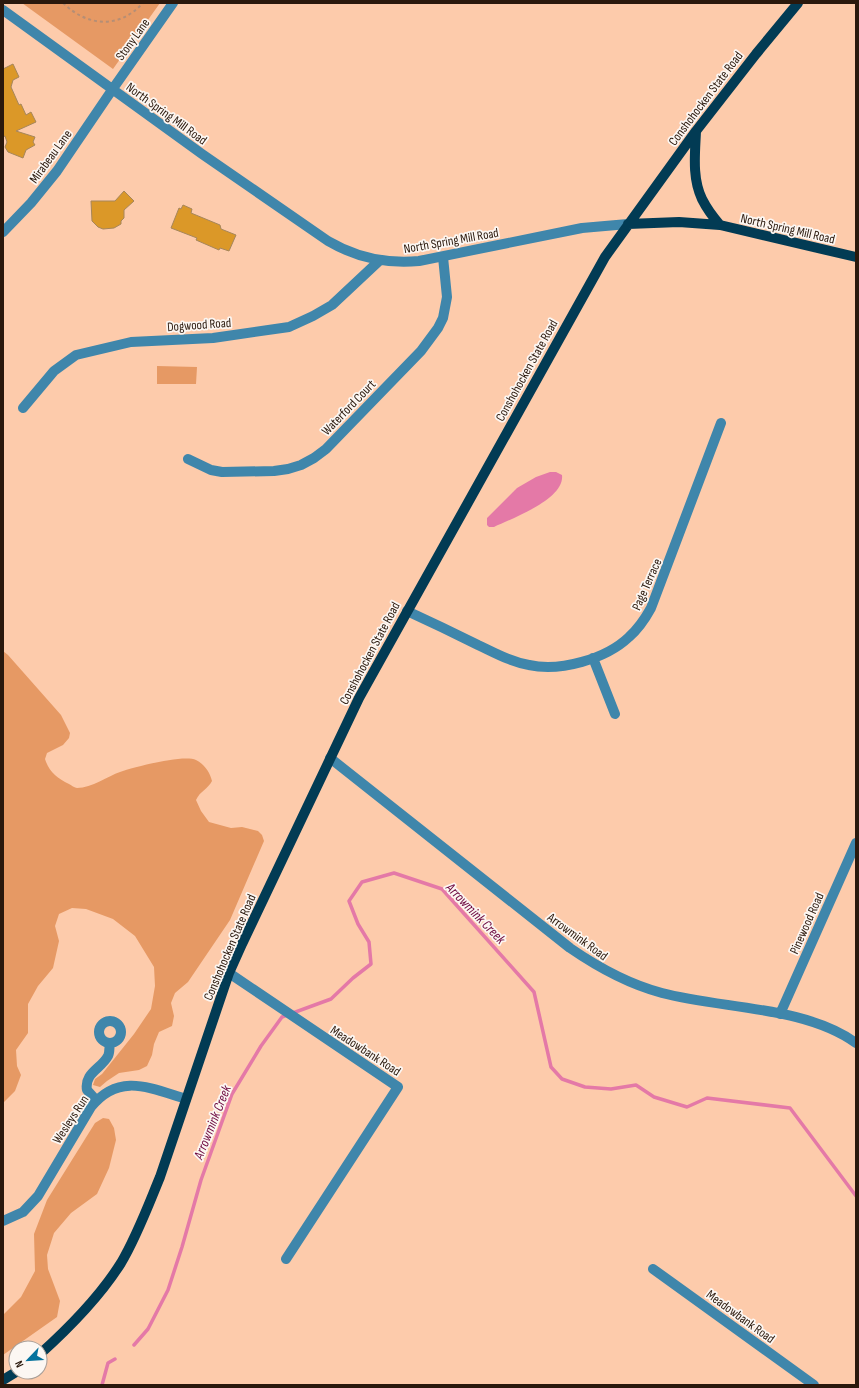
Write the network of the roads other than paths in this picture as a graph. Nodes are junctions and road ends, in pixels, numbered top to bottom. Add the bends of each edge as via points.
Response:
1 (174, 3) edge
2 (798, 3) edge
3 (3, 10) edge
4 (112, 90) junction
5 (696, 131) junction
6 (628, 224) junction
7 (720, 225) junction
8 (3, 232) edge
9 (443, 257) junction
10 (856, 257) edge
11 (379, 261) junction
12 (23, 408) dead end
13 (721, 423) dead end
14 (188, 459) dead end
15 (407, 611) junction
16 (593, 658) junction
17 (615, 714) dead end
18 (330, 758) junction
19 (856, 843) edge
20 (229, 973) junction
21 (780, 1014) junction
22 (856, 1042) edge
23 (110, 1043) dead end
24 (186, 1099) junction
25 (96, 1100) junction
26 (3, 1222) edge
27 (286, 1259) dead end
28 (653, 1269) dead end
29 (48, 1346) edge
30 (814, 1385) edge

1 - 4 street, Stony Lane
2 - 5 main road, Conshohocken State Road
3 - 4 street, North Spring Mill Road
4 - 8 street, Mirabeau Lane via 57,171
4 - 11 street, North Spring Mill Road via 328,242 353,254
5 - 6 main road, Conshohocken State Road
5 - 7 main road via 697,186 706,206
6 - 7 main road, North Spring Mill Road via 679,222
6 - 9 street, North Spring Mill Road via 582,228
6 - 15 main road, Conshohocken State Road via 605,257
7 - 10 main road, North Spring Mill Road
9 - 11 street, North Spring Mill Road via 406,262
9 - 14 street, Waterford Court via 447,297 443,318 438,328 421,351 326,449 301,465 274,471 222,472 211,470
11 - 12 street, Dogwood Road via 332,305 289,327 213,338 131,342 76,355 54,371
13 - 16 street, Page Terrace via 651,608 628,639
15 - 16 street, Page Terrace via 506,658 530,666 568,665
15 - 18 main road, Conshohocken State Road via 359,698
16 - 17 street
18 - 20 main road, Conshohocken State Road
18 - 21 street, Arrowmink Road via 570,948 613,976 664,994
19 - 21 street, Pinewood Road
20 - 24 main road, Conshohocken State Road
20 - 27 street, Meadowbank Road via 398,1087
21 - 22 street, Arrowmink Road via 831,1028
23 - 25 street via 108,1056 87,1081 87,1090
24 - 25 street, Wesleys Run via 129,1084 111,1089
24 - 29 main road, Conshohocken State Road via 147,1209 121,1262 96,1298
25 - 26 street, Wesleys Run via 38,1196 23,1212
28 - 30 street, Meadowbank Road

